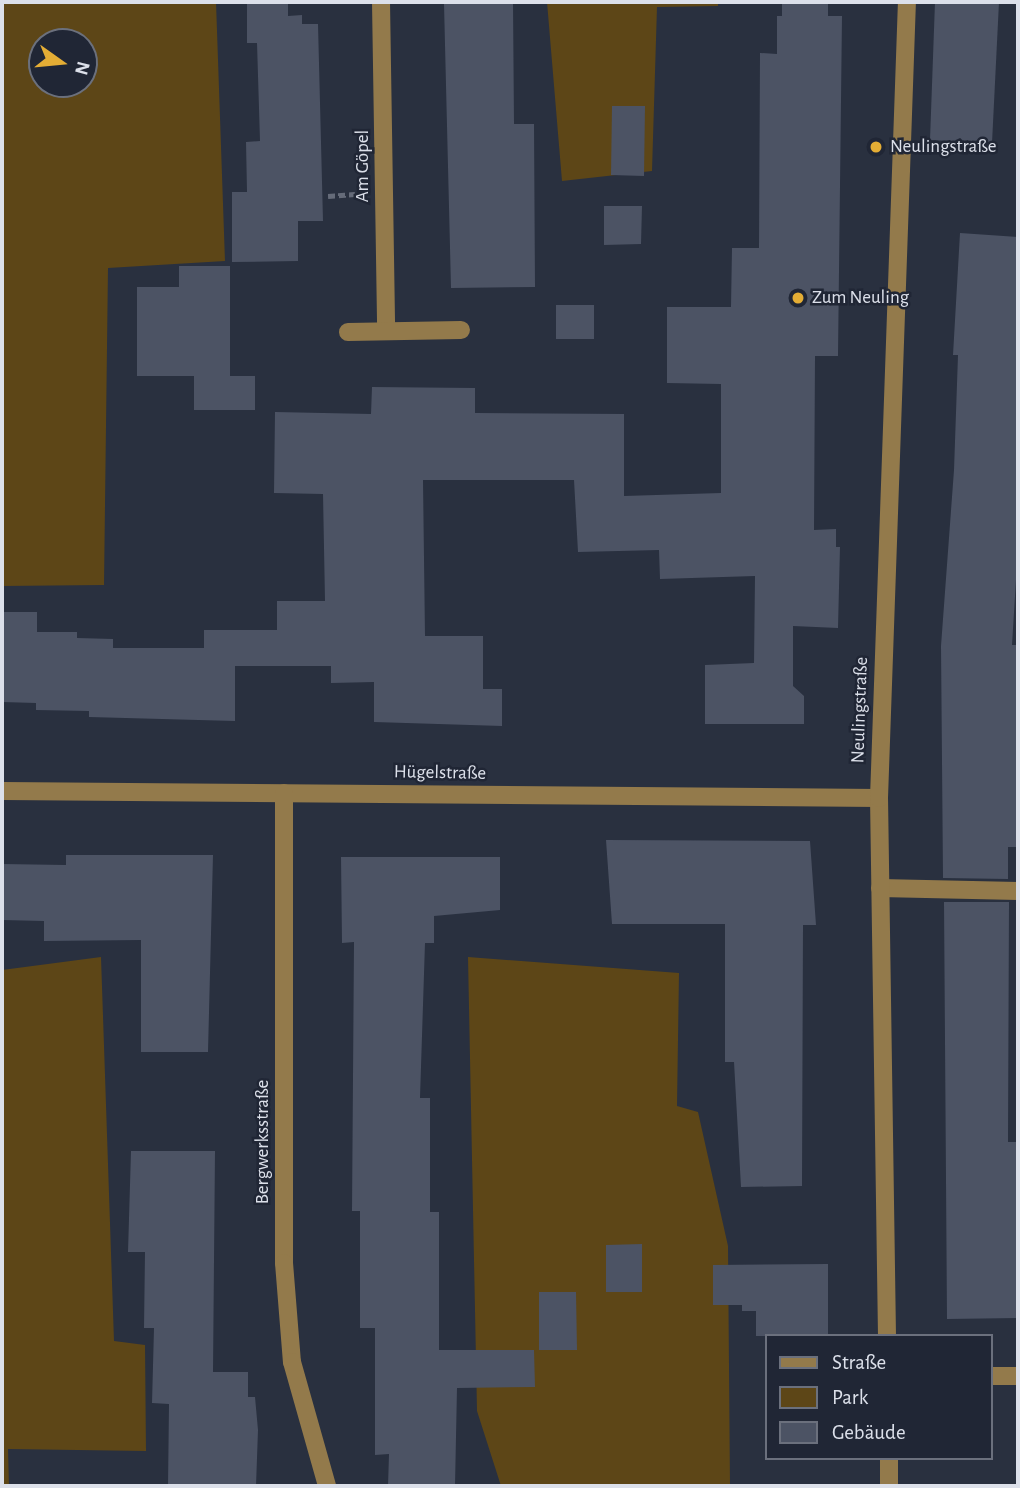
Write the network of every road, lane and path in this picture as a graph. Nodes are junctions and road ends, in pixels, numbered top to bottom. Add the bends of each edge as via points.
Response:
1 (381, 2) edge
2 (906, 2) edge
3 (386, 330) junction
4 (461, 330) dead end
5 (348, 332) dead end
6 (2, 791) edge
7 (284, 793) junction
8 (879, 798) junction
9 (880, 888) junction
10 (1018, 891) edge
11 (887, 1334) edge
12 (992, 1376) edge
13 (1018, 1376) edge
14 (889, 1460) edge
15 (327, 1486) edge
16 (889, 1486) edge

1 - 3 street, Am Göpel
2 - 8 street, Neulingstraße
3 - 4 street
3 - 5 street
6 - 7 street, Hügelstraße
7 - 8 street, Hügelstraße
7 - 15 street, Bergwerksstraße via 284,1264 292,1362
8 - 9 street, Neulingstraße
9 - 10 street
9 - 11 street, Neulingstraße
12 - 13 street
14 - 16 street

